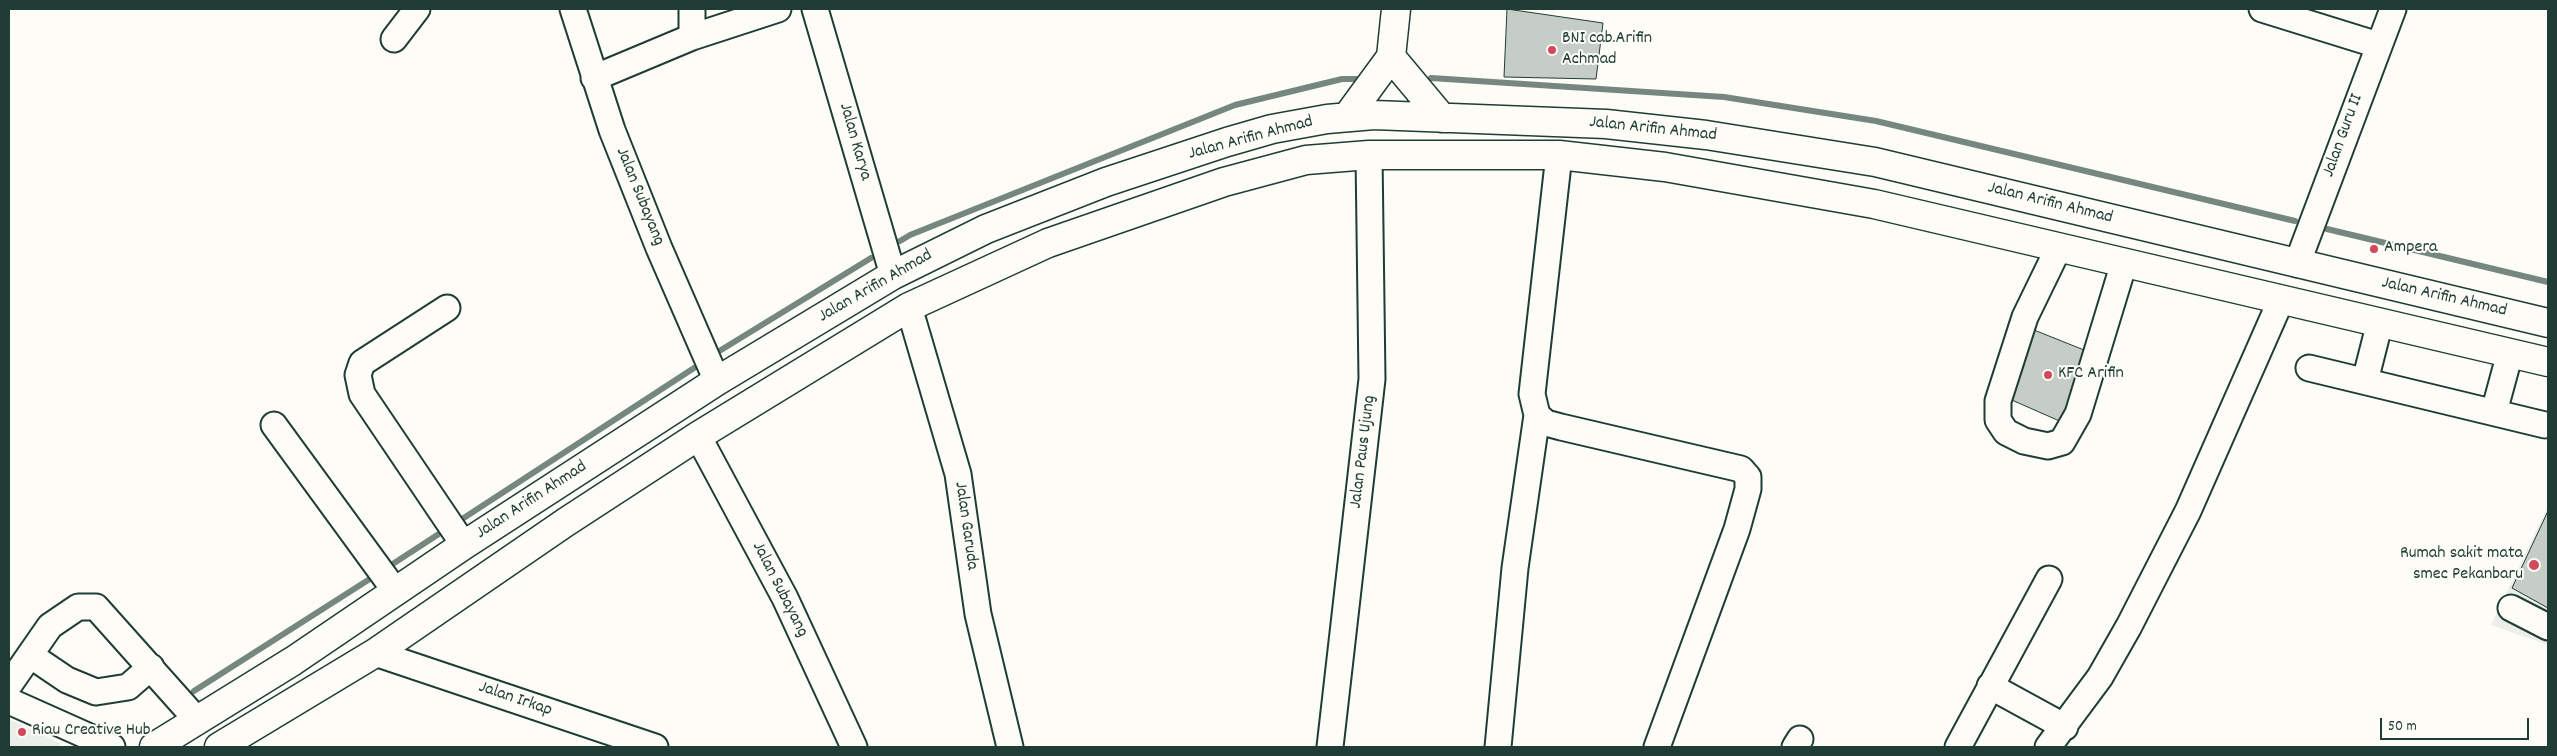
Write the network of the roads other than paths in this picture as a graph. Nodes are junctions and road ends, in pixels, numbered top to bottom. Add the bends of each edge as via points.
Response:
1 (417, 9) edge
2 (573, 9) edge
3 (692, 9) edge
4 (778, 9) edge
5 (815, 9) edge
6 (1396, 9) edge
7 (2262, 9) edge
8 (2393, 9) edge
9 (692, 37) junction
10 (394, 39) dead end
11 (2378, 45) junction
12 (1391, 57) junction
13 (594, 78) junction
14 (1347, 117) junction
15 (1442, 118) junction
16 (1368, 155) junction
17 (1559, 155) junction
18 (1977, 187) junction
19 (1967, 225) junction
20 (2059, 247) junction
21 (2124, 263) junction
22 (2297, 264) junction
23 (893, 275) junction
24 (2281, 300) junction
25 (909, 307) junction
26 (447, 308) dead end
27 (2380, 322) junction
28 (2548, 323) edge
29 (2510, 353) junction
30 (2548, 362) edge
31 (2309, 368) dead end
32 (717, 381) junction
33 (2366, 381) junction
34 (2494, 412) junction
35 (1537, 415) junction
36 (274, 425) dead end
37 (2545, 425) dead end
38 (698, 436) junction
39 (456, 532) junction
40 (386, 578) junction
41 (2049, 579) dead end
42 (2510, 608) dead end
43 (2548, 627) edge
44 (375, 653) junction
45 (30, 655) junction
46 (293, 661) junction
47 (151, 667) junction
48 (9, 685) edge
49 (1990, 686) junction
50 (312, 690) junction
51 (9, 701) edge
52 (197, 720) junction
53 (2065, 727) junction
54 (112, 747) edge
55 (154, 747) edge
56 (220, 747) edge
57 (655, 747) edge
58 (854, 747) edge
59 (1010, 747) edge
60 (1330, 747) edge
61 (1498, 747) edge
62 (1657, 747) edge
63 (1958, 747) edge
64 (2048, 747) edge

1 - 10 street
2 - 13 street, Jalan Subayang
3 - 9 street
4 - 9 street
5 - 23 street, Jalan Karya
6 - 12 main road
7 - 11 street
8 - 11 street, Jalan Guru II
9 - 13 street
11 - 22 street, Jalan Guru II
12 - 14 main road
12 - 15 main road
13 - 32 street, Jalan Subayang via 659,248
14 - 15 main road, Jalan Arifin Ahmad
14 - 23 main road, Jalan Arifin Ahmad via 1272,130 1106,182 986,229
15 - 18 main road, Jalan Arifin Ahmad via 1606,124 1706,135 1875,162
16 - 17 main road, Jalan Arifin Ahmad
16 - 25 main road, Jalan Arifin Ahmad via 1306,160 1224,182 1048,243
16 - 60 street, Jalan Paus Ujung via 1372,379
17 - 19 main road, Jalan Arifin Ahmad via 1665,166 1759,182
17 - 35 street via 1532,394
18 - 19 main road
18 - 22 main road, Jalan Arifin Ahmad
19 - 20 main road, Jalan Arifin Ahmad
20 - 21 main road, Jalan Arifin Ahmad
20 - 21 street via 2025,317 1998,401 1998,420 2006,432 2024,441 2048,446 2062,442 2078,414
21 - 24 main road, Jalan Arifin Ahmad
22 - 28 main road, Jalan Arifin Ahmad
23 - 32 main road, Jalan Arifin Ahmad
24 - 27 main road, Jalan Arifin Ahmad
24 - 53 street via 2188,511 2110,660
25 - 38 main road, Jalan Arifin Ahmad
25 - 59 street, Jalan Garuda via 958,474 978,614
26 - 39 street via 362,363 358,376 362,394
27 - 29 main road, Jalan Arifin Ahmad
27 - 33 street
29 - 30 main road, Jalan Arifin Ahmad
29 - 34 street
31 - 33 street
32 - 39 main road, Jalan Arifin Ahmad
33 - 34 street
34 - 37 street
35 - 61 street via 1515,568
35 - 62 street via 1561,427 1741,469 1748,477 1748,490 1736,529
36 - 40 street
38 - 44 main road, Jalan Arifin Ahmad
38 - 58 street, Jalan Subayang via 784,598
39 - 40 main road, Jalan Arifin Ahmad
40 - 46 main road, Jalan Arifin Ahmad
41 - 49 street
42 - 43 street
44 - 50 main road, Jalan Arifin Ahmad
44 - 57 street, Jalan Irkap
45 - 47 street via 66,680 96,692 128,688
45 - 47 street via 50,626 78,607 96,607
45 - 48 street
46 - 50 main road
46 - 52 main road, Jalan Arifin Ahmad
47 - 52 street
49 - 53 street
49 - 63 street
50 - 56 main road, Jalan Arifin Ahmad
51 - 54 street
52 - 55 main road, Jalan Arifin Ahmad
53 - 64 street

